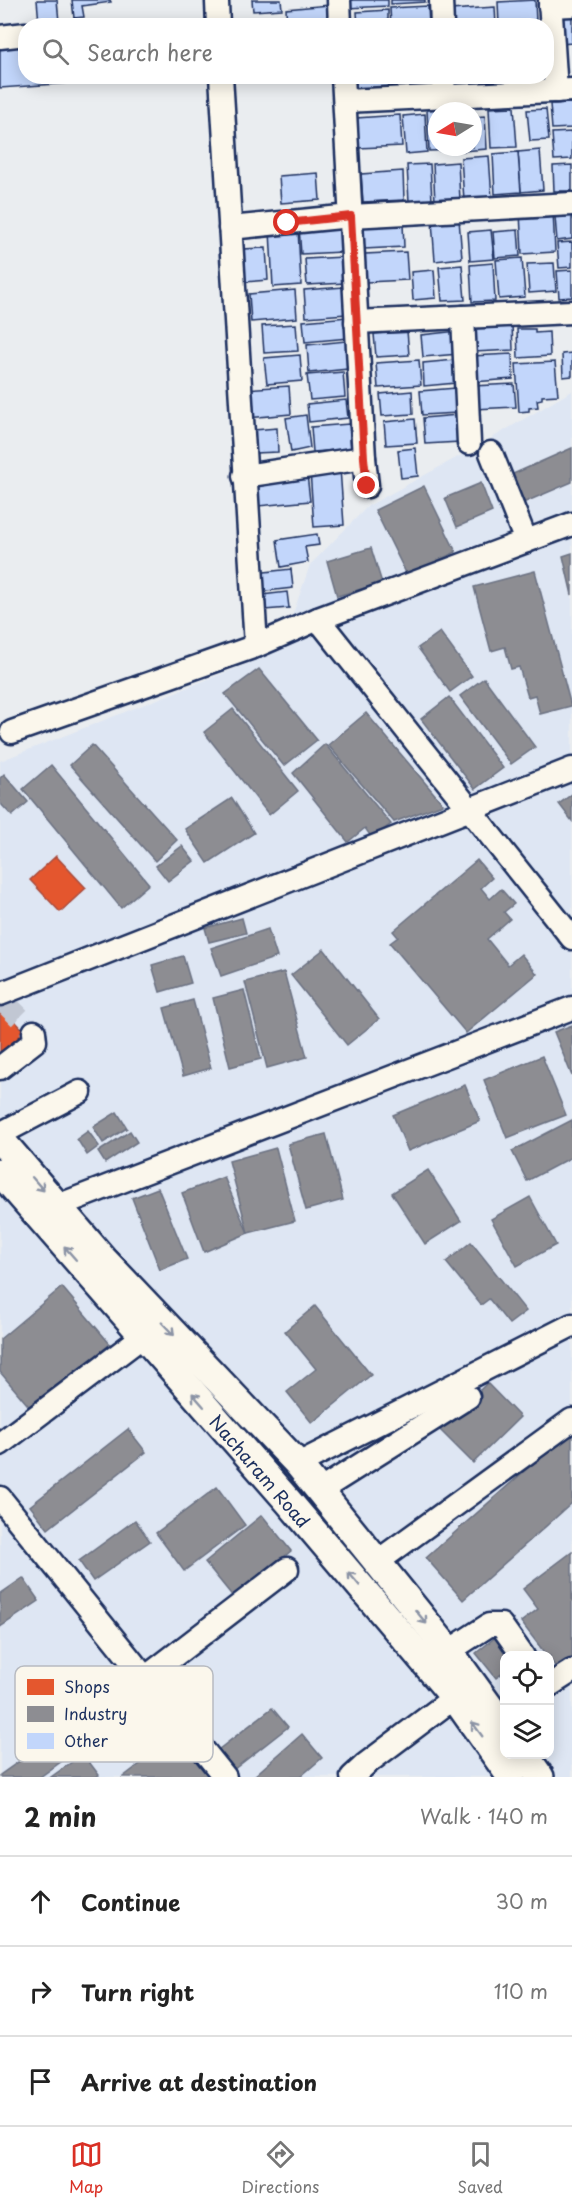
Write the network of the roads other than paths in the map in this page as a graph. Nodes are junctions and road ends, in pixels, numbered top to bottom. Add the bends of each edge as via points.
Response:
1 (339, 0) edge
2 (441, 0) edge
3 (217, 2) dead end
4 (557, 4) edge
5 (218, 18) edge
6 (340, 18) edge
7 (442, 18) edge
8 (18, 35) edge
9 (0, 37) edge
10 (221, 84) edge
11 (344, 84) edge
12 (443, 87) edge
13 (564, 91) edge
14 (345, 101) junction
15 (572, 204) edge
16 (351, 216) junction
17 (230, 228) junction
18 (572, 312) edge
19 (463, 317) junction
20 (356, 322) junction
21 (469, 443) dead end
22 (492, 453) dead end
23 (364, 458) junction
24 (244, 476) junction
25 (367, 486) dead end
26 (572, 524) edge
27 (525, 541) junction
28 (318, 619) junction
29 (256, 646) junction
30 (12, 732) dead end
31 (572, 769) edge
32 (469, 809) junction
33 (572, 938) edge
34 (1, 999) edge
35 (572, 1008) edge
36 (34, 1032) dead end
37 (0, 1068) edge
38 (80, 1092) dead end
39 (0, 1134) edge
40 (0, 1139) edge
41 (0, 1172) edge
42 (57, 1206) junction
43 (572, 1324) edge
44 (143, 1336) junction
45 (468, 1397) dead end
46 (572, 1420) edge
47 (382, 1422) junction
48 (395, 1443) junction
49 (0, 1444) edge
50 (298, 1464) junction
51 (319, 1491) junction
52 (0, 1498) edge
53 (377, 1562) junction
54 (287, 1569) dead end
55 (449, 1651) junction
56 (519, 1651) edge
57 (135, 1666) edge
58 (161, 1666) edge
59 (572, 1671) edge
60 (554, 1684) edge
61 (464, 1691) junction
62 (500, 1723) edge
63 (527, 1759) edge
64 (213, 1762) edge
65 (225, 1777) edge
66 (352, 1777) edge
67 (512, 1777) edge
68 (540, 1777) edge

1 - 6 street
2 - 7 street
3 - 5 street
4 - 13 street
8 - 9 street
10 - 17 street
11 - 14 street
12 - 13 street
12 - 14 street
14 - 16 street
15 - 16 street
16 - 17 street
16 - 20 street
17 - 24 street
18 - 19 street
19 - 20 street
19 - 21 street
20 - 23 street
22 - 27 street
23 - 24 street
23 - 25 street
24 - 29 street
26 - 27 street
27 - 28 street
28 - 29 street
28 - 32 street
29 - 30 street
31 - 32 street
32 - 33 street
32 - 34 street
35 - 42 street
36 - 37 street via 34,1041
38 - 39 street
40 -> 42 main road, Nacharam Road
44 -> 41 main road, Nacharam Road
42 -> 50 main road, Nacharam Road via 162,1323
43 - 47 street
44 - 49 street
61 -> 44 main road, Nacharam Road via 288,1501
45 - 48 street
46 - 53 street
47 - 48 street
47 - 50 street
48 - 51 street
50 - 51 main road, Nacharam Road
51 - 53 main road, Nacharam Road
52 - 57 street
53 -> 55 main road, Nacharam Road
54 - 58 street
55 - 56 street via 494,1623 501,1625
55 - 61 main road, Nacharam Road
59 - 60 street
61 - 62 main road, Nacharam Road
61 - 66 street
67 -> 61 main road, Nacharam Road
63 - 68 main road
64 - 65 street

